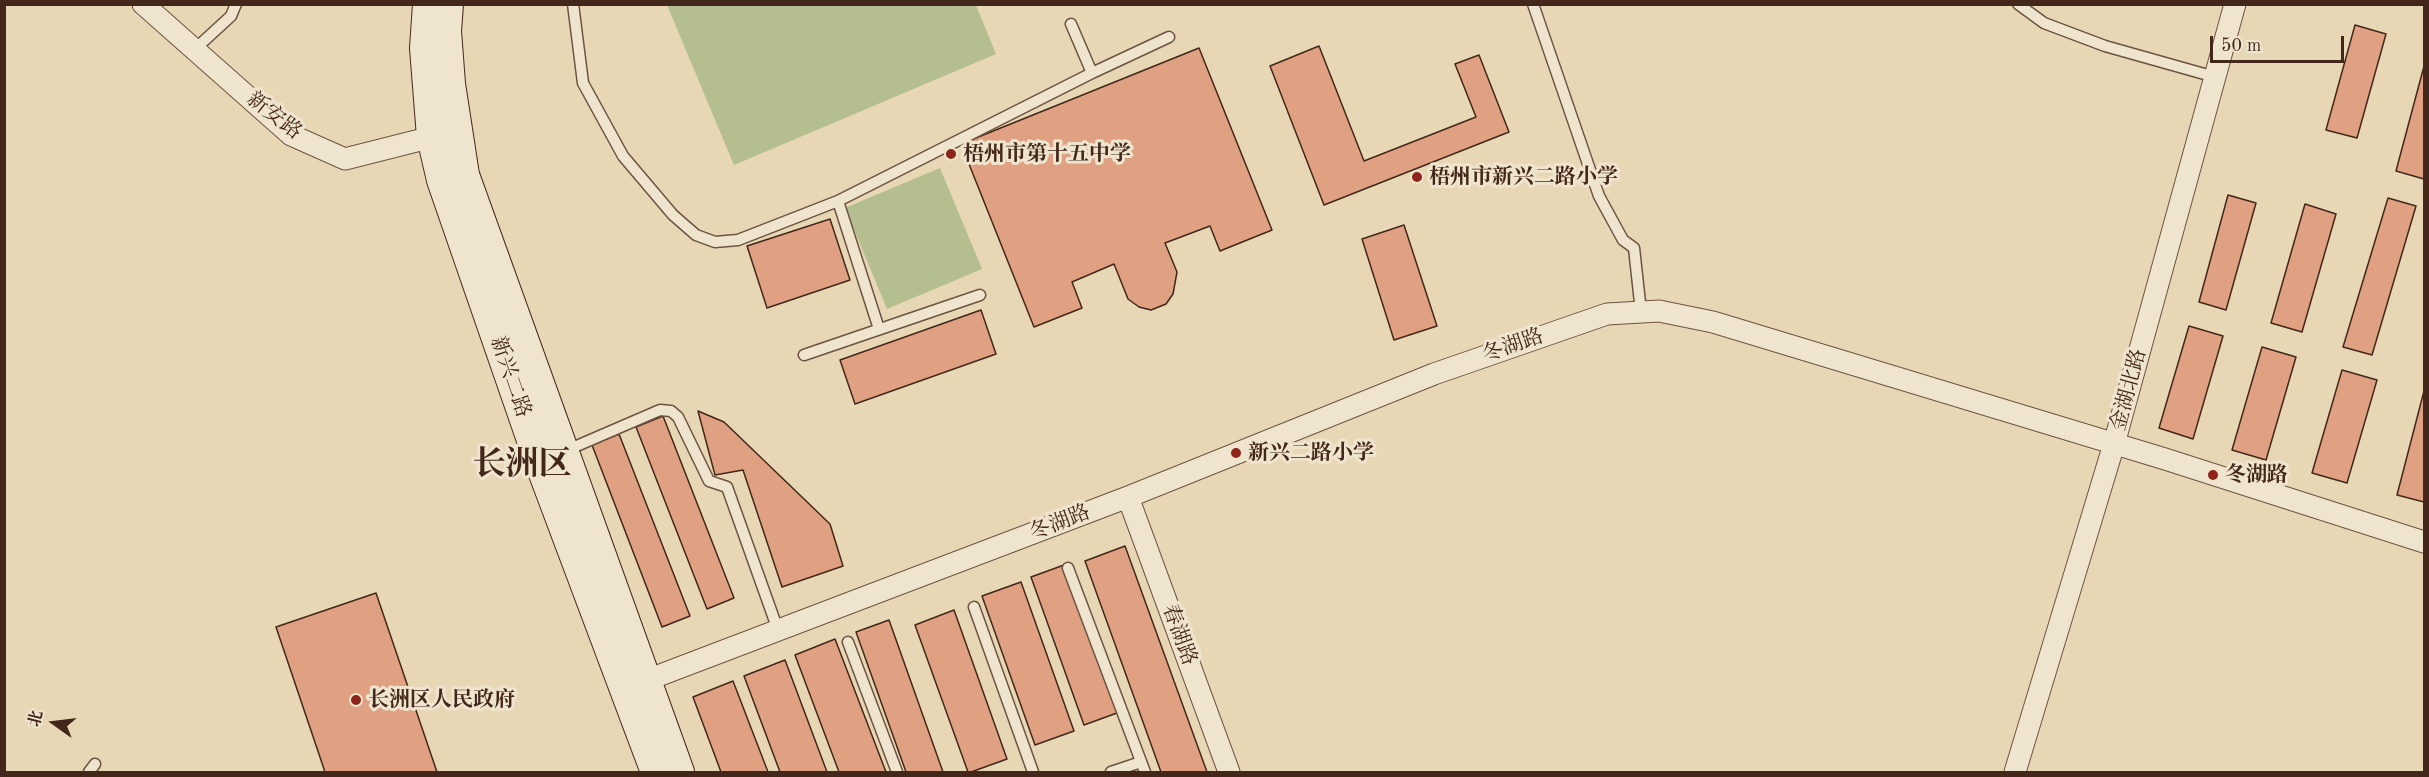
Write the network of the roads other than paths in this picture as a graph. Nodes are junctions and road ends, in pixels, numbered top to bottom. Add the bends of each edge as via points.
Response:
1 (143, 4) edge
2 (236, 4) edge
3 (428, 4) edge
4 (448, 4) edge
5 (573, 4) edge
6 (1533, 4) edge
7 (2018, 4) edge
8 (2235, 4) edge
9 (1071, 24) dead end
10 (1169, 37) dead end
11 (194, 50) junction
12 (1092, 73) junction
13 (2215, 77) junction
14 (432, 138) junction
15 (838, 201) junction
16 (980, 295) dead end
17 (1641, 312) junction
18 (879, 329) junction
19 (804, 355) dead end
20 (2114, 444) junction
21 (564, 451) junction
22 (1128, 497) junction
23 (2424, 542) edge
24 (1068, 568) dead end
25 (974, 608) dead end
26 (778, 630) junction
27 (848, 642) dead end
28 (636, 684) junction
29 (1143, 767) edge
30 (89, 772) edge
31 (99, 772) edge
32 (656, 772) edge
33 (679, 772) edge
34 (897, 772) edge
35 (1033, 772) edge
36 (1111, 772) edge
37 (1229, 772) edge
38 (2016, 772) edge

1 - 11 street, 新安路
2 - 11 lane via 231,16
3 - 14 main road, 新兴二路 via 425,48
4 - 21 main road, 新兴二路 via 450,84 464,175
5 - 15 lane via 583,83 623,156 673,215 696,235 715,242 738,240
6 - 17 lane via 1599,196 1623,240 1634,248
7 - 13 lane via 2044,23 2095,42
8 - 13 street, 金湖北路
9 - 12 lane
10 - 12 lane
11 - 14 street, 新安路 via 291,135 345,159
12 - 15 lane
13 - 20 street, 金湖北路
14 - 28 main road, 新兴二路 via 442,180 540,463
15 - 18 lane
16 - 18 lane
17 - 20 street, 冬湖路 via 1659,311 1713,322
17 - 22 street, 冬湖路 via 1606,314 1434,374
18 - 19 lane
20 - 23 street, 冬湖路
20 - 38 street, 金湖北路
21 - 26 lane via 660,410 671,411 678,417 709,481 727,487
21 - 28 main road, 新兴二路
22 - 26 street, 冬湖路
22 - 37 street, 春湖路
24 - 29 lane
25 - 35 lane
26 - 28 street, 冬湖路
27 - 34 lane
28 - 32 main road, 新兴二路
28 - 33 main road, 新兴二路
29 - 36 lane
30 - 31 lane via 96,764

